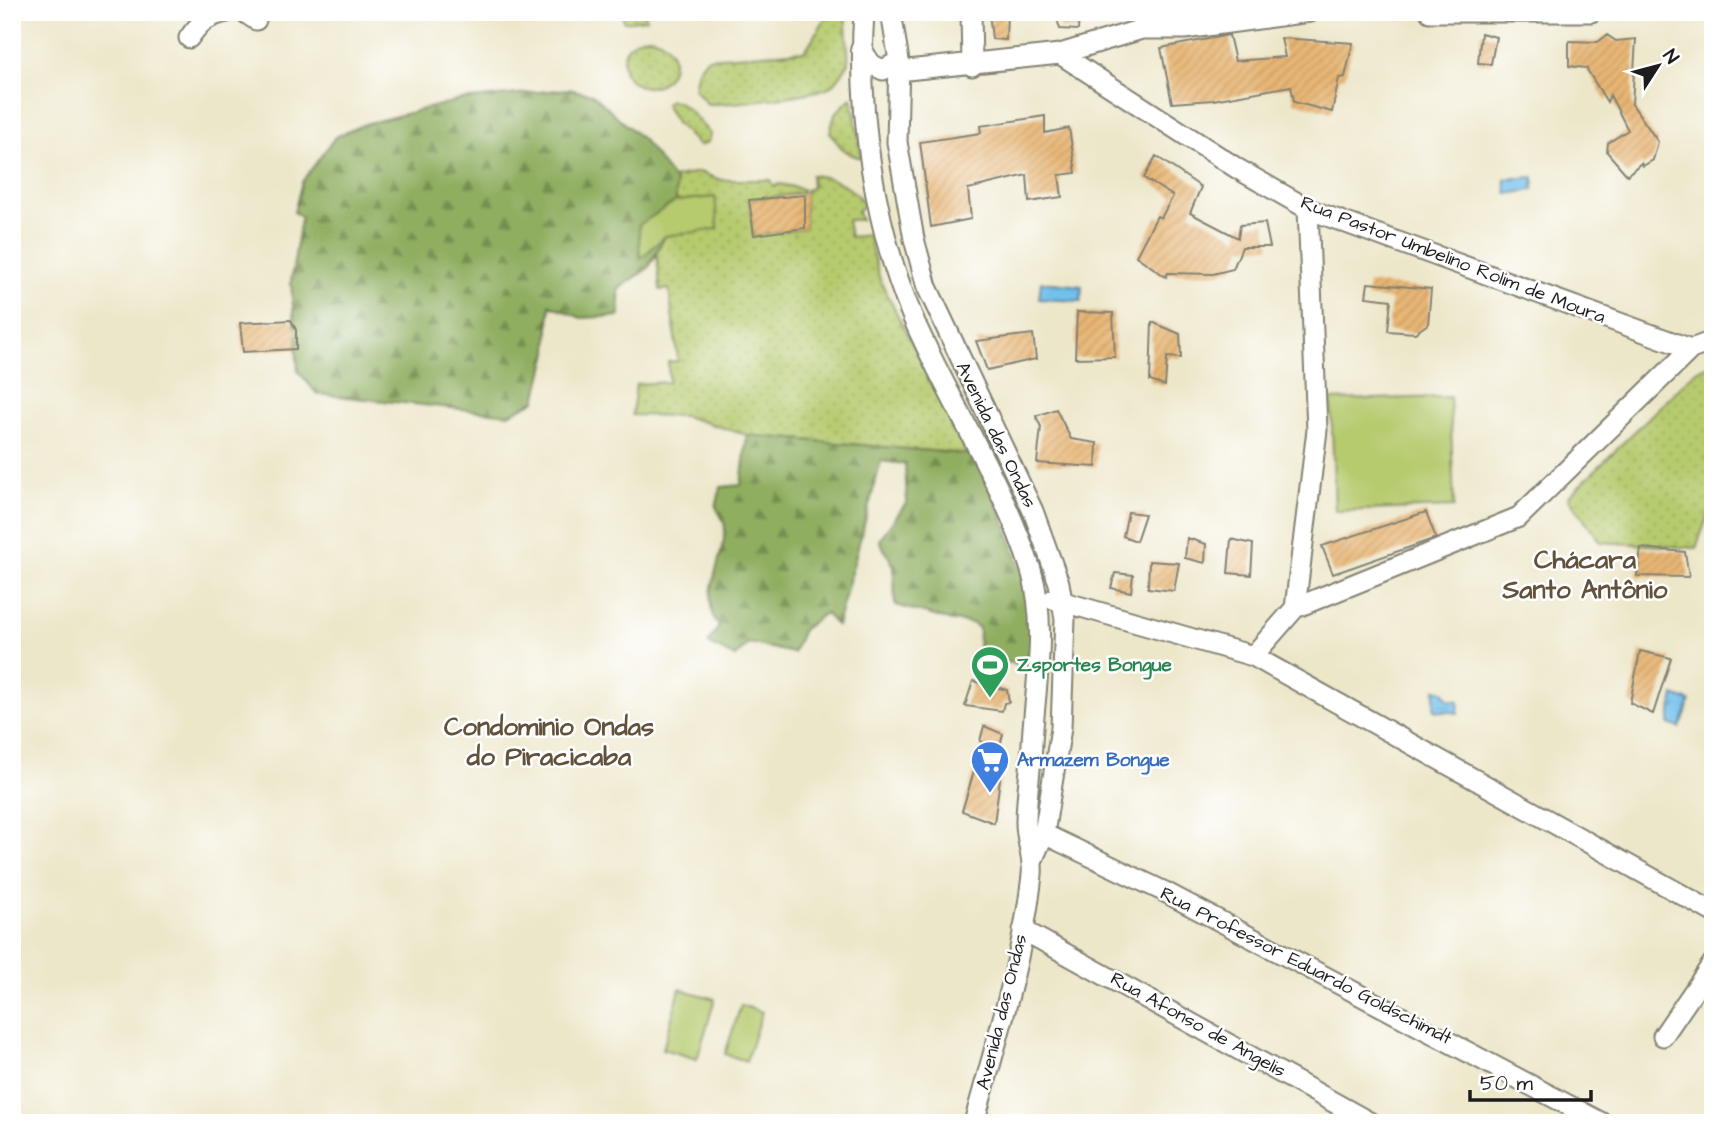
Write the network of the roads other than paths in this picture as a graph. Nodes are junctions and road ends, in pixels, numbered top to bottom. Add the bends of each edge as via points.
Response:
1 (227, 12) edge
2 (864, 12) edge
3 (891, 12) edge
4 (971, 12) edge
5 (1310, 12) edge
6 (1430, 12) edge
7 (1591, 12) edge
8 (1142, 21) edge
9 (188, 38) dead end
10 (861, 48) junction
11 (1060, 54) junction
12 (899, 66) junction
13 (972, 66) junction
14 (862, 80) junction
15 (900, 164) junction
16 (1307, 209) junction
17 (1712, 341) edge
18 (1691, 349) junction
19 (1036, 592) junction
20 (1062, 603) junction
21 (1295, 608) junction
22 (1253, 656) junction
23 (1032, 741) junction
24 (1057, 748) junction
25 (1032, 771) junction
26 (1052, 775) junction
27 (1044, 834) junction
28 (1033, 859) junction
29 (1713, 912) edge
30 (1023, 930) junction
31 (1713, 963) edge
32 (1663, 1036) dead end
33 (974, 1123) edge
34 (1371, 1123) edge
35 (1602, 1123) edge

1 - 9 street via 211,15
2 - 10 street, Avenida das Ondas
3 - 12 street, Avenida das Ondas
4 - 13 street
5 - 8 street via 1184,29
6 - 7 street
8 - 11 street
10 - 12 street via 871,64 883,69
10 - 14 street, Avenida das Ondas
11 - 13 street
11 - 16 street, Rua Pastor Umbelino Rolim de Moura
12 - 13 street
12 - 15 street, Avenida das Ondas
14 - 15 street via 872,103 879,103 888,113
14 - 19 street, Avenida das Ondas via 872,176 891,259 914,319 1015,528
15 - 20 street, Avenida das Ondas via 927,287 1034,511
16 - 18 street, Rua Pastor Umbelino Rolim de Moura
16 - 21 street via 1317,429
17 - 18 street
18 - 21 street via 1519,517
19 - 20 street
19 - 23 street, Avenida das Ondas via 1039,644
20 - 22 street
20 - 24 street, Avenida das Ondas via 1065,672
21 - 22 street
22 - 29 street
23 - 24 street
23 - 25 street, Avenida das Ondas
24 - 26 street, Avenida das Ondas
25 - 26 street
25 - 28 street, Avenida das Ondas via 1026,825
26 - 27 street, Avenida das Ondas
27 - 28 street, Avenida das Ondas
27 - 35 street, Rua Professor Eduardo Goldschimdt via 1163,891
28 - 30 street, Avenida das Ondas
30 - 33 street, Avenida das Ondas
30 - 34 street, Rua Afonso de Angelis
31 - 32 street

